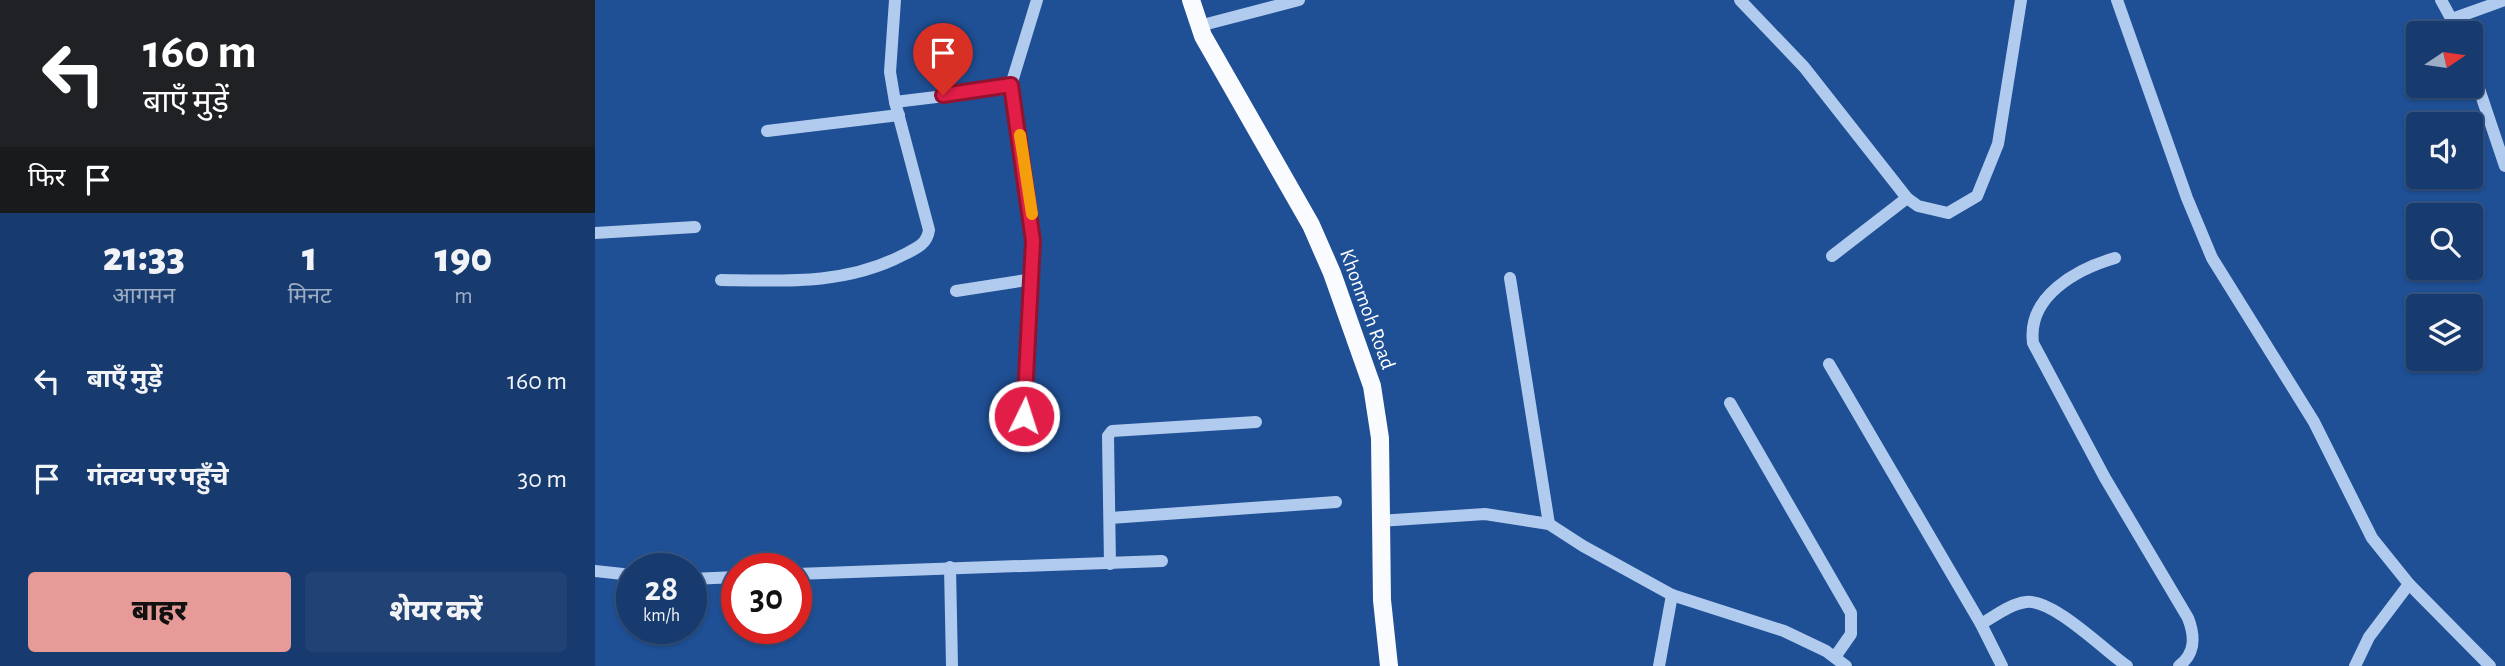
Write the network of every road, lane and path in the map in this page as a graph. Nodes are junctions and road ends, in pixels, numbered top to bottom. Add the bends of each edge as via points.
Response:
1 (894, 0) edge
2 (1037, 0) edge
3 (1191, 0) edge
4 (1300, 0) edge
5 (1741, 0) edge
6 (2021, 0) edge
7 (2117, 0) edge
8 (2441, 0) edge
9 (2505, 0) edge
10 (2452, 19) joint
11 (1199, 26) junction
12 (1011, 85) junction
13 (2482, 98) edge
14 (897, 108) junction
15 (767, 131) dead end
16 (2505, 166) edge
17 (1907, 198) junction
18 (695, 227) dead end
19 (595, 233) edge
20 (1832, 256) dead end
21 (2115, 258) dead end
22 (1510, 278) dead end
23 (1033, 279) junction
24 (721, 280) dead end
25 (957, 291) dead end
26 (1829, 364) dead end
27 (1730, 402) dead end
28 (1024, 416) dead end
29 (1256, 422) dead end
30 (1336, 502) dead end
31 (1110, 517) junction
32 (1379, 521) junction
33 (1549, 524) junction
34 (1162, 561) dead end
35 (1110, 564) junction
36 (950, 567) junction
37 (595, 571) edge
38 (616, 573) edge
39 (812, 573) edge
40 (2409, 584) junction
41 (1672, 595) junction
42 (1981, 624) junction
43 (1835, 657) junction
44 (952, 666) edge
45 (1389, 666) edge
46 (1659, 666) edge
47 (1846, 666) edge
48 (2002, 666) edge
49 (2127, 666) edge
50 (2179, 666) edge
51 (2355, 666) edge
52 (2490, 666) edge

1 - 14 street via 890,72
2 - 12 street
3 - 11 main road, Khonmoh Road
4 - 11 street
5 - 17 street via 1804,67
6 - 17 street via 1998,144 1977,196 1948,213 1918,206
7 - 40 street via 2212,258 2314,422 2372,538
8 - 10 street
9 - 10 street
11 - 32 main road, Khonmoh Road via 1311,225 1332,273 1371,386 1380,438
12 - 14 street
12 - 23 street via 1032,218
13 - 16 street
14 - 15 street
14 - 24 street via 929,230 925,242 883,264 851,274 797,281
17 - 20 street
18 - 19 street
21 - 50 street via 2080,271 2057,287 2035,320 2033,342 2105,478 2188,618 2194,632 2193,647
22 - 33 street
23 - 25 street
23 - 28 street
26 - 42 street
27 - 43 street via 1851,613 1851,634
29 - 31 street via 1112,431 1108,436
30 - 31 street
31 - 35 street
32 - 33 street via 1485,514
32 - 45 main road, Khonmoh Road
33 - 41 street
34 - 35 street
35 - 36 street
36 - 39 street
36 - 44 street
37 - 38 street
40 - 51 street via 2369,637
40 - 52 street
41 - 43 street via 1784,631
41 - 46 street
42 - 48 street
42 - 49 street via 2027,601 2045,604
43 - 47 street

